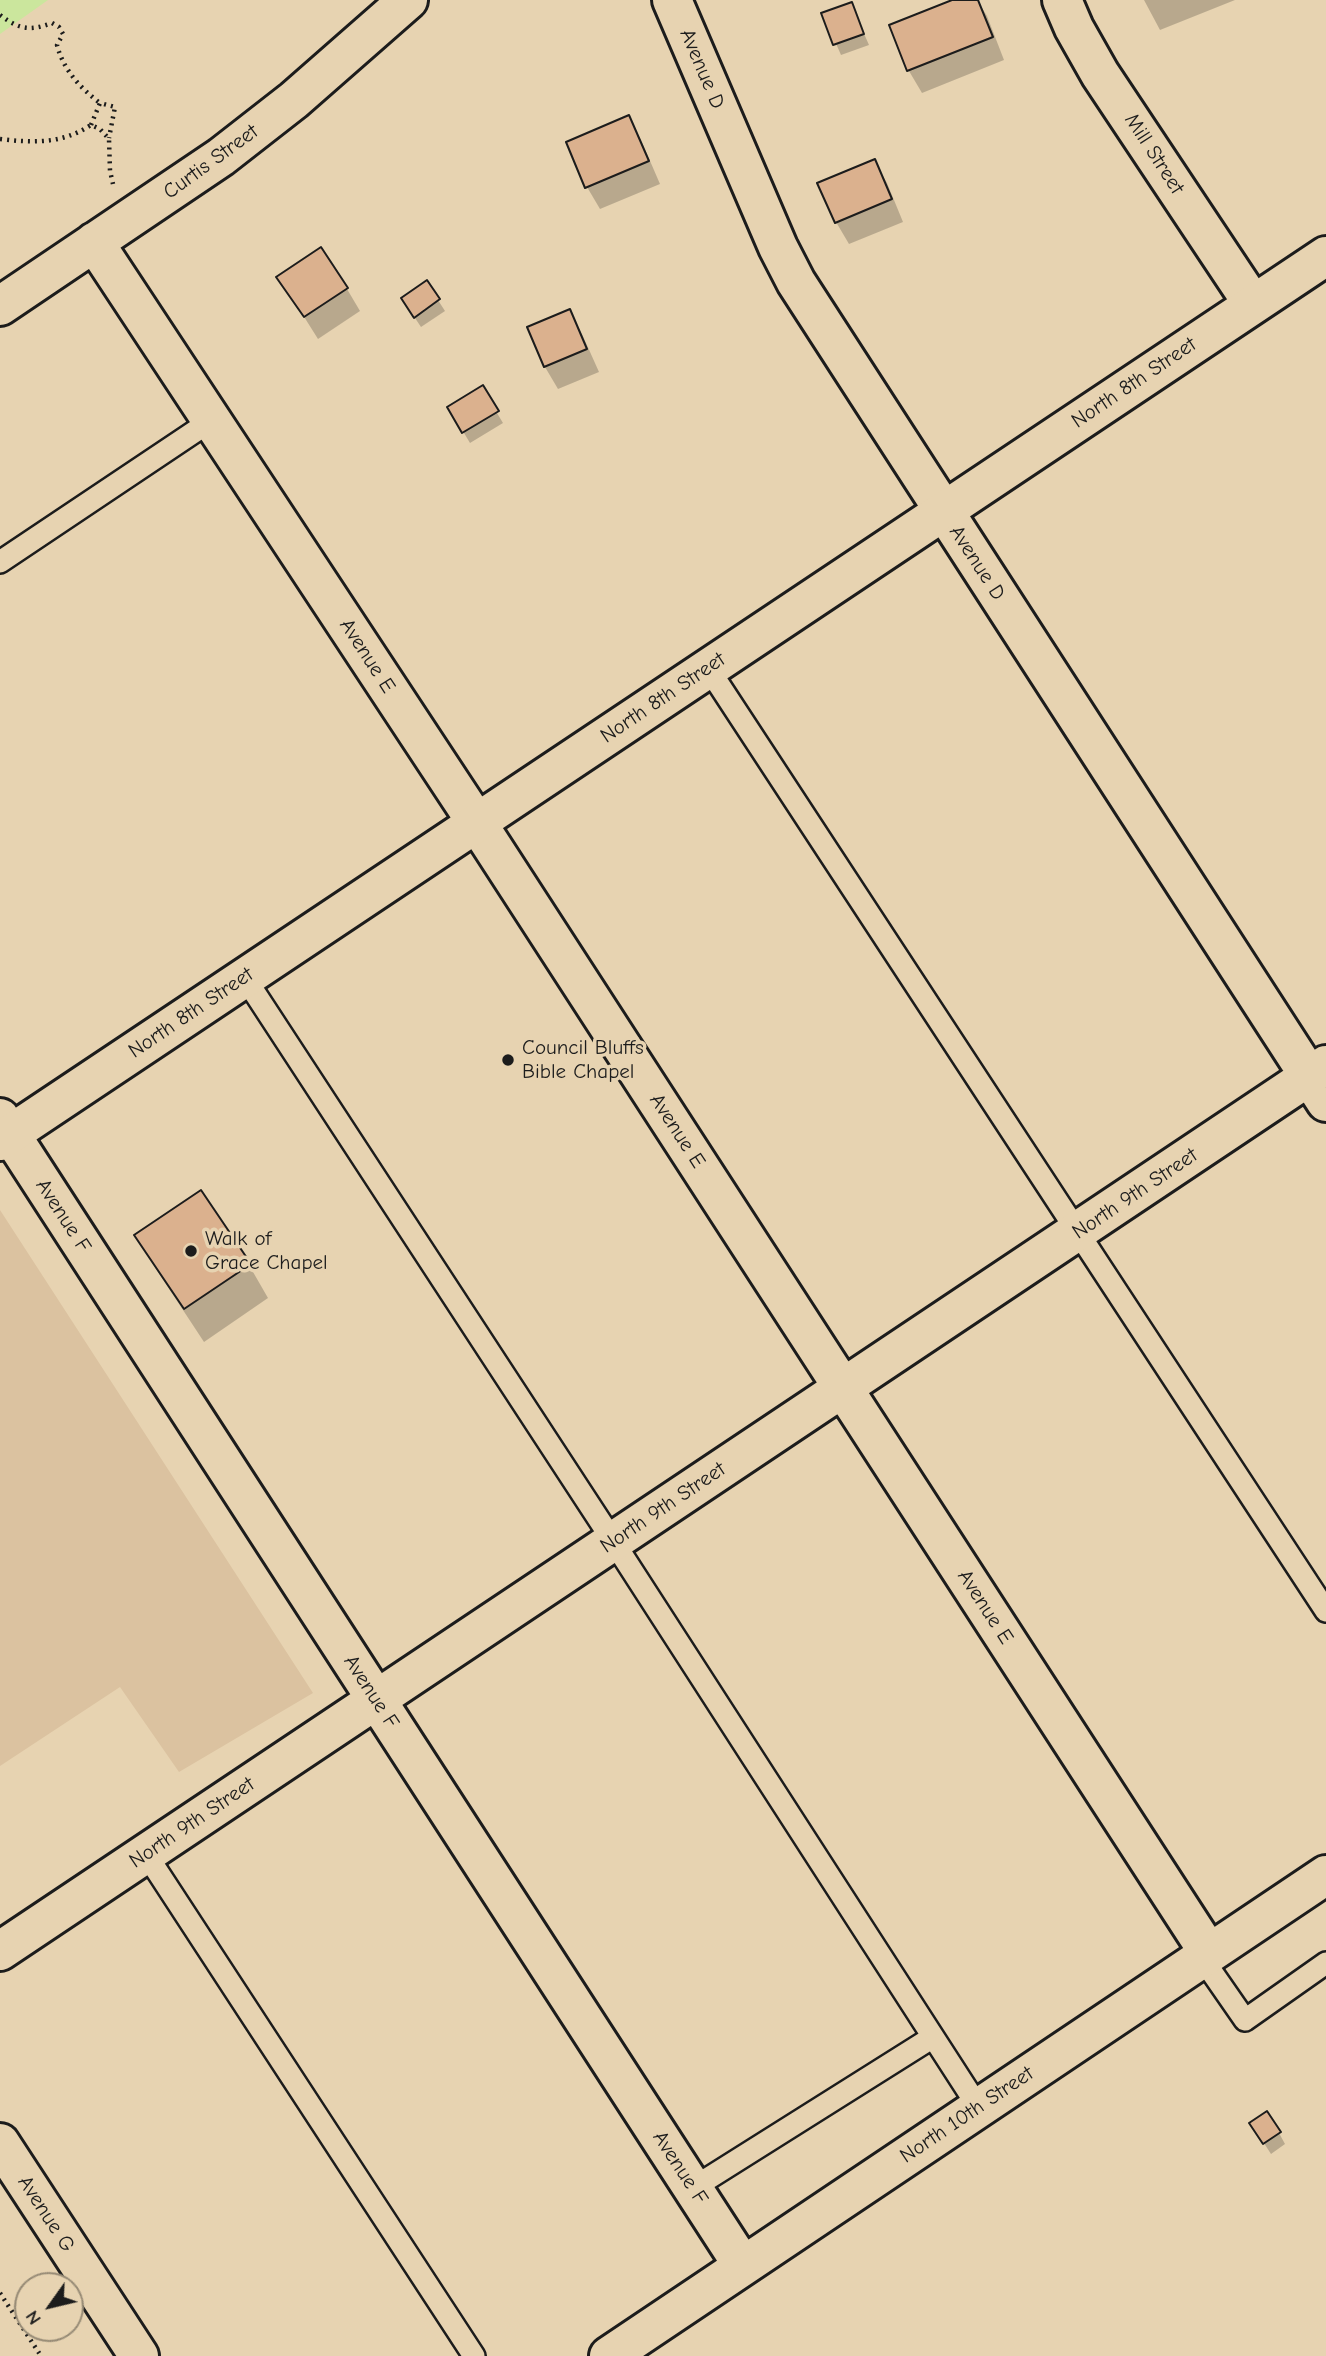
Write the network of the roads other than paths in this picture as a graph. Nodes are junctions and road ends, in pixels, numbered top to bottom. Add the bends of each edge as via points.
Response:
1 (408, 0) edge
2 (672, 0) edge
3 (1062, 0) edge
4 (107, 234) junction
5 (1326, 256) edge
6 (1253, 304) junction
7 (0, 306) edge
8 (212, 420) junction
9 (944, 510) junction
10 (0, 562) edge
11 (708, 668) junction
12 (477, 823) junction
13 (245, 978) junction
14 (1320, 1081) edge
15 (4, 1131) edge
16 (1077, 1232) junction
17 (843, 1388) junction
18 (613, 1541) junction
19 (1326, 1611) edge
20 (376, 1700) junction
21 (146, 1854) junction
22 (1326, 1875) edge
23 (0, 1951) edge
24 (1205, 1955) junction
25 (1326, 1963) edge
26 (933, 2037) junction
27 (979, 2108) junction
28 (0, 2143) edge
29 (693, 2188) junction
30 (743, 2266) junction
31 (139, 2356) edge
32 (474, 2356) edge
33 (609, 2356) edge

1 - 4 street, Curtis Street via 221,158
2 - 9 street, Avenue D via 796,282
3 - 6 street, Mill Street via 1100,74
4 - 7 street, Curtis Street
4 - 8 street, Avenue E
5 - 6 street, North 8th Street
6 - 9 street, North 8th Street
8 - 10 lane
8 - 12 street, Avenue E
9 - 11 street, North 8th Street
9 - 14 street, Avenue D
11 - 12 street, North 8th Street
11 - 16 lane
12 - 13 street, North 8th Street
12 - 17 street, Avenue E
13 - 15 street, North 8th Street
13 - 18 lane
14 - 16 street, North 9th Street
15 - 20 street, Avenue F
16 - 17 street, North 9th Street
16 - 19 lane
17 - 18 street, North 9th Street
17 - 24 street, Avenue E
18 - 20 street, North 9th Street
18 - 26 lane
20 - 21 street, North 9th Street
20 - 29 street, Avenue F
21 - 23 street, North 9th Street
21 - 32 lane
22 - 24 street, North 10th Street
24 - 25 lane via 1245,2020
24 - 27 street, North 10th Street
26 - 27 lane
26 - 29 lane
27 - 30 street, North 10th Street
28 - 31 street, Avenue G
29 - 30 street, Avenue F
30 - 33 street, North 10th Street

